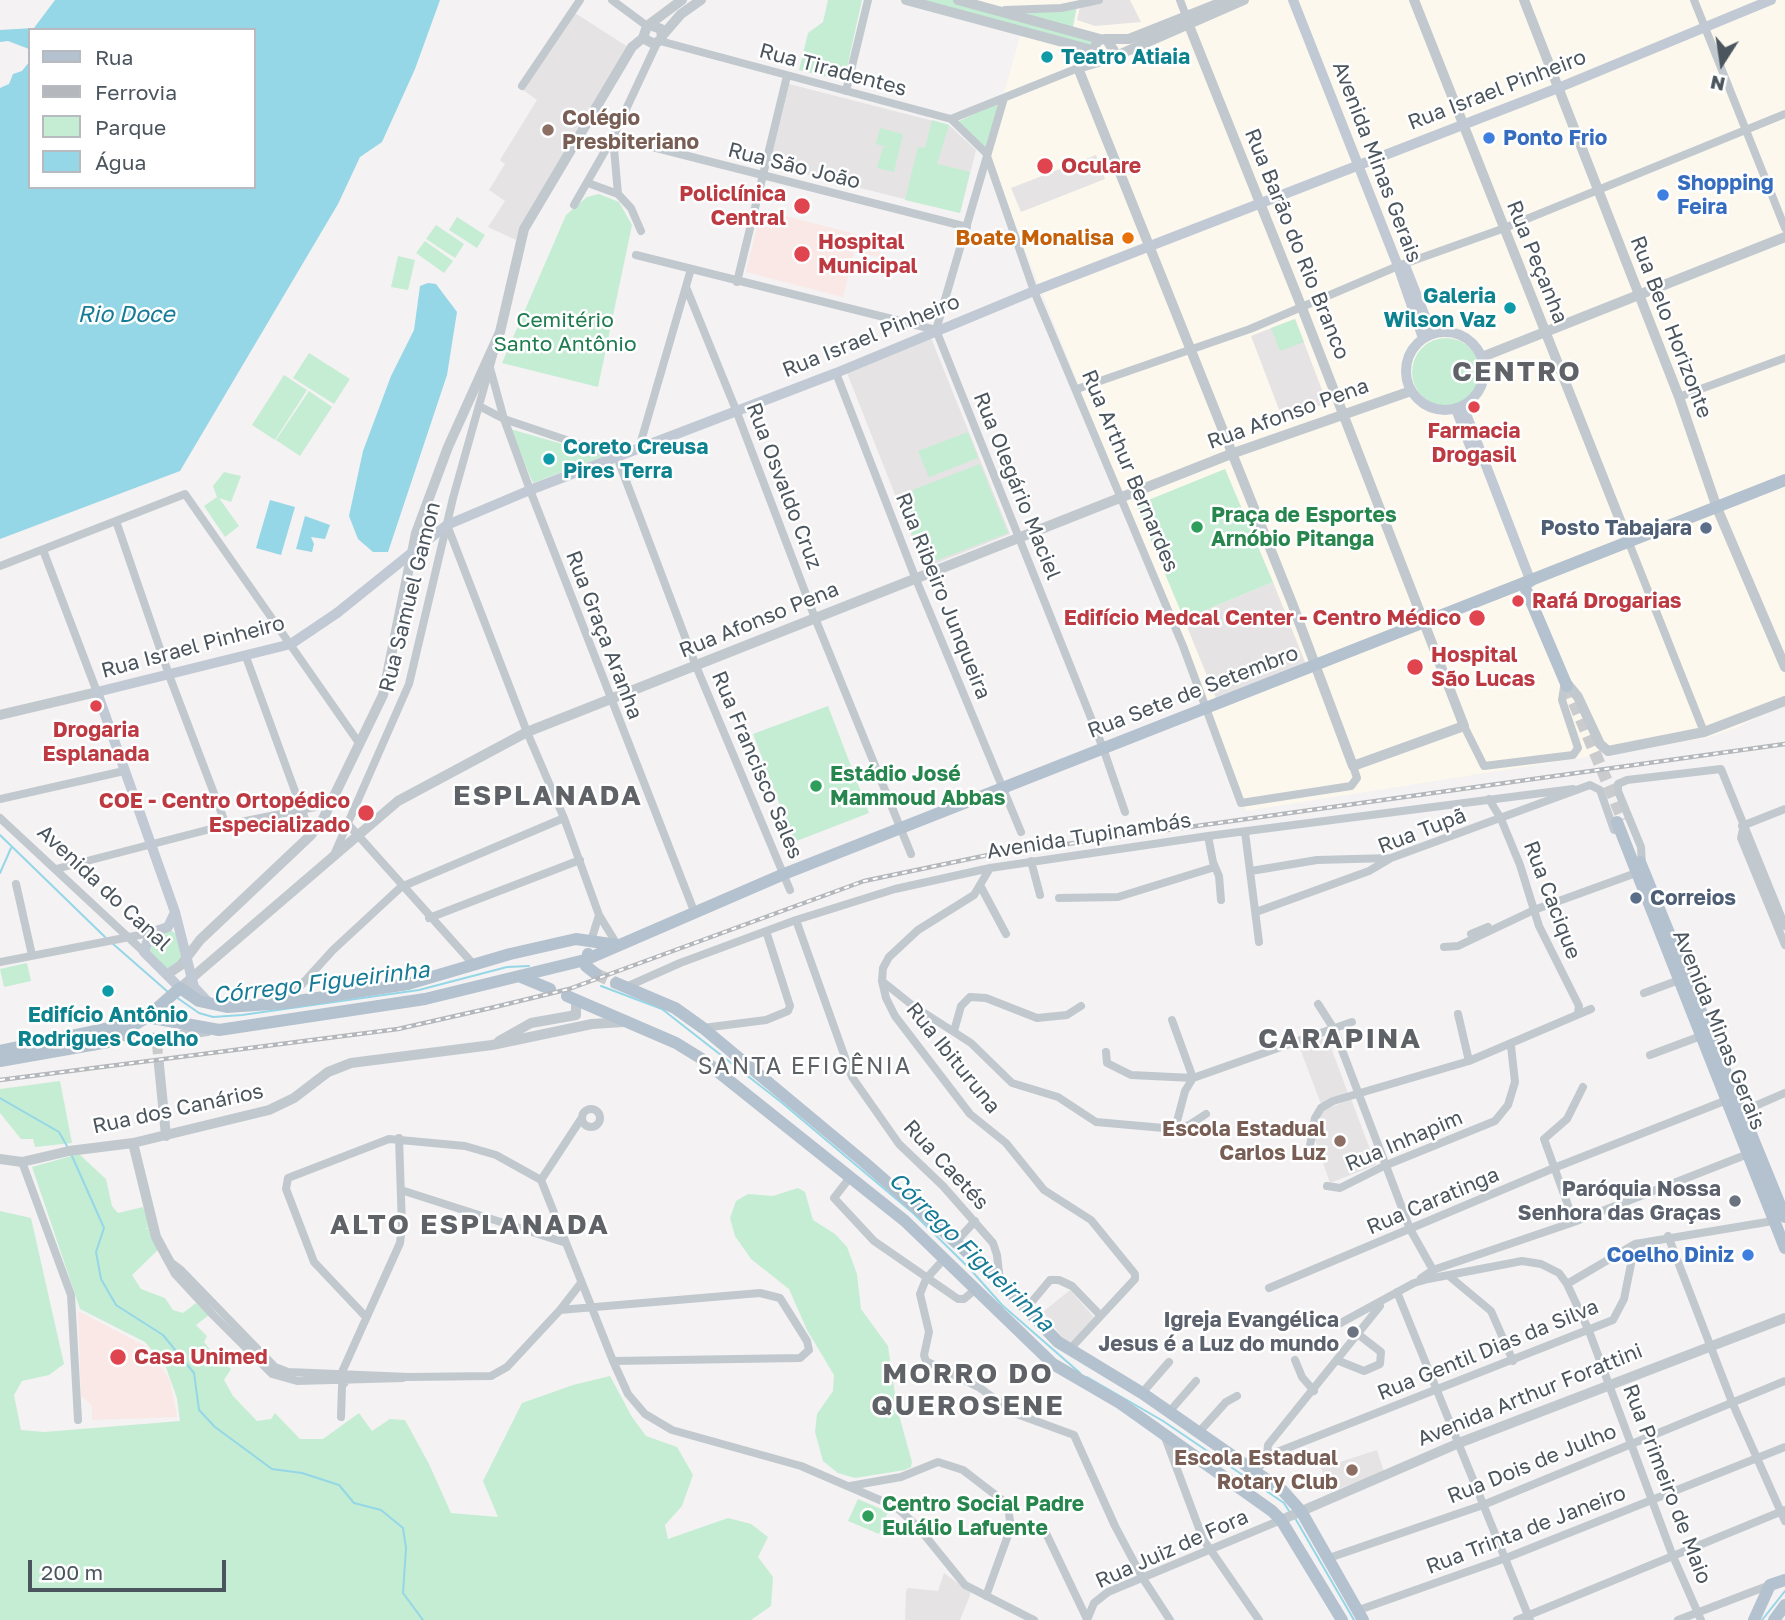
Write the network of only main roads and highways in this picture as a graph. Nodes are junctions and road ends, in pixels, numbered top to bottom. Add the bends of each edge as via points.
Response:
1 (1293, 0) edge
2 (1300, 0) edge
3 (1771, 0) edge
4 (1361, 164) junction
5 (1428, 336) junction
6 (1460, 407) junction
7 (1785, 480) edge
8 (1528, 583) junction
9 (1566, 683) tunnel mouth
10 (1620, 821) tunnel mouth
11 (175, 912) junction
12 (576, 939) junction
13 (558, 943) junction
14 (618, 946) junction
15 (585, 960) junction
16 (565, 966) junction
17 (596, 974) tunnel mouth
18 (520, 977) junction
19 (1683, 979) junction
20 (621, 985) tunnel mouth
21 (179, 989) junction
22 (550, 989) dead end
23 (410, 992) junction
24 (572, 998) road end
25 (213, 1005) junction
26 (147, 1017) junction
27 (54, 1046) junction
28 (0, 1051) edge
29 (0, 1061) edge
30 (1738, 1113) junction
31 (864, 1162) junction
32 (851, 1176) junction
33 (1781, 1213) edge
34 (1785, 1248) edge
35 (1292, 1515) junction
36 (1785, 1580) edge
37 (1785, 1605) edge
38 (1359, 1616) edge
39 (1342, 1620) edge
40 (1754, 1620) edge
41 (1774, 1620) edge

1 - 4 main road, Avenida Minas Gerais
2 - 4 main road, Avenida Minas Gerais
3 - 4 main road, Rua Israel Pinheiro
4 - 5 main road, Avenida Minas Gerais
4 - 11 main road, Rua Israel Pinheiro, bridge via 447,526 291,644 97,692
5 - 6 main road via 1408,356 1406,380 1430,408
5 - 6 main road via 1462,335 1482,357 1481,389
6 - 8 main road
7 - 8 main road, Rua Sete de Setembro
8 - 9 main road
8 - 14 main road, Rua Sete de Setembro via 783,874
10 - 19 main road, Avenida Minas Gerais
11 - 21 main road, Avenida do Canal via 168,927 150,933 144,952
11 - 25 main road via 191,978 198,994
12 - 13 main road, Rua Sete de Setembro
12 - 14 main road, Rua Sete de Setembro
12 - 15 main road via 586,946
13 - 16 main road via 556,956
13 - 23 main road, Rua Sete de Setembro via 474,965
14 - 15 main road, Rua Sete de Setembro
15 - 16 main road, Rua Sete de Setembro
15 - 17 main road
16 - 18 main road, Rua Sete de Setembro
18 - 22 main road
18 - 23 main road, Rua Sete de Setembro
19 - 30 main road, Avenida Minas Gerais
19 - 30 main road, Avenida Minas Gerais via 1701,1037 1727,1100
20 - 31 main road via 675,1008 703,1028
21 - 25 main road, Rua Sete de Setembro
21 - 26 main road
23 - 25 main road, Rua Sete de Setembro
23 - 26 main road, Rua Sete de Setembro via 219,1030
24 - 32 main road via 702,1059
26 - 27 main road
26 - 27 main road via 99,1045
27 - 28 main road
27 - 29 main road
30 - 33 main road, Avenida Minas Gerais
30 - 33 main road, Avenida Minas Gerais via 1748,1154
31 - 32 main road
31 - 35 main road via 1069,1350 1170,1411 1283,1490
32 - 35 main road via 978,1288 1053,1364 1120,1403 1254,1497
33 - 34 main road, Avenida Minas Gerais
35 - 38 main road via 1329,1558
35 - 39 main road
36 - 40 main road via 1770,1586
37 - 41 main road

